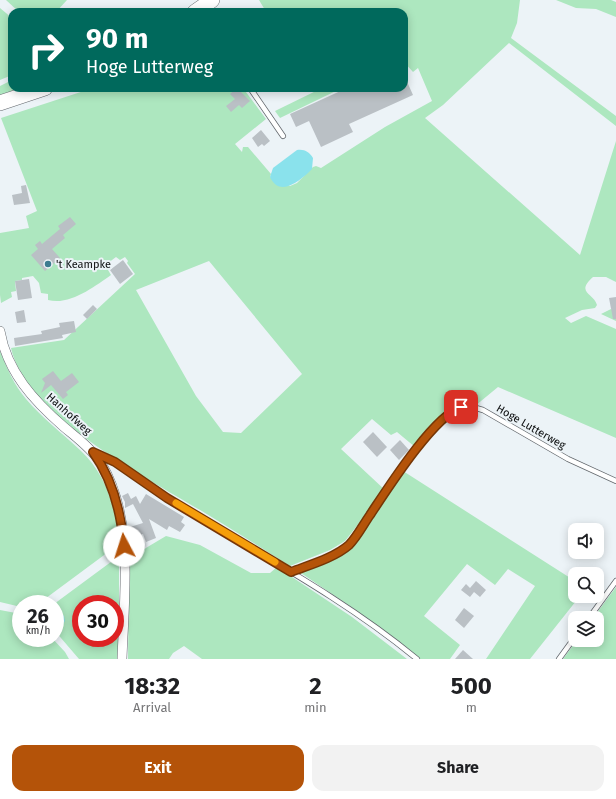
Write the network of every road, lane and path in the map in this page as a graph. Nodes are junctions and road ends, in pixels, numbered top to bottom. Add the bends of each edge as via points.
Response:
1 (212, 0) edge
2 (201, 8) edge
3 (33, 92) edge
4 (253, 92) edge
5 (0, 103) edge
6 (283, 136) dead end
7 (0, 331) edge
8 (1, 345) edge
9 (93, 452) junction
10 (616, 481) edge
11 (291, 572) junction
12 (616, 582) edge
13 (594, 611) edge
14 (568, 647) edge
15 (122, 659) edge
16 (417, 659) edge
17 (559, 659) edge

1 - 2 main road
3 - 5 main road
4 - 6 lane
7 - 8 street, Hanhofweg
8 - 9 street, Hanhofweg via 29,393
9 - 11 lane via 115,462 167,498
9 - 15 street, Hanhofweg via 106,472 122,522
10 - 11 lane, Hoge Lutterweg via 568,459 483,410 469,406 461,407 449,413 437,424 349,544 333,555
11 - 16 lane via 361,616
12 - 13 lane
14 - 17 lane

